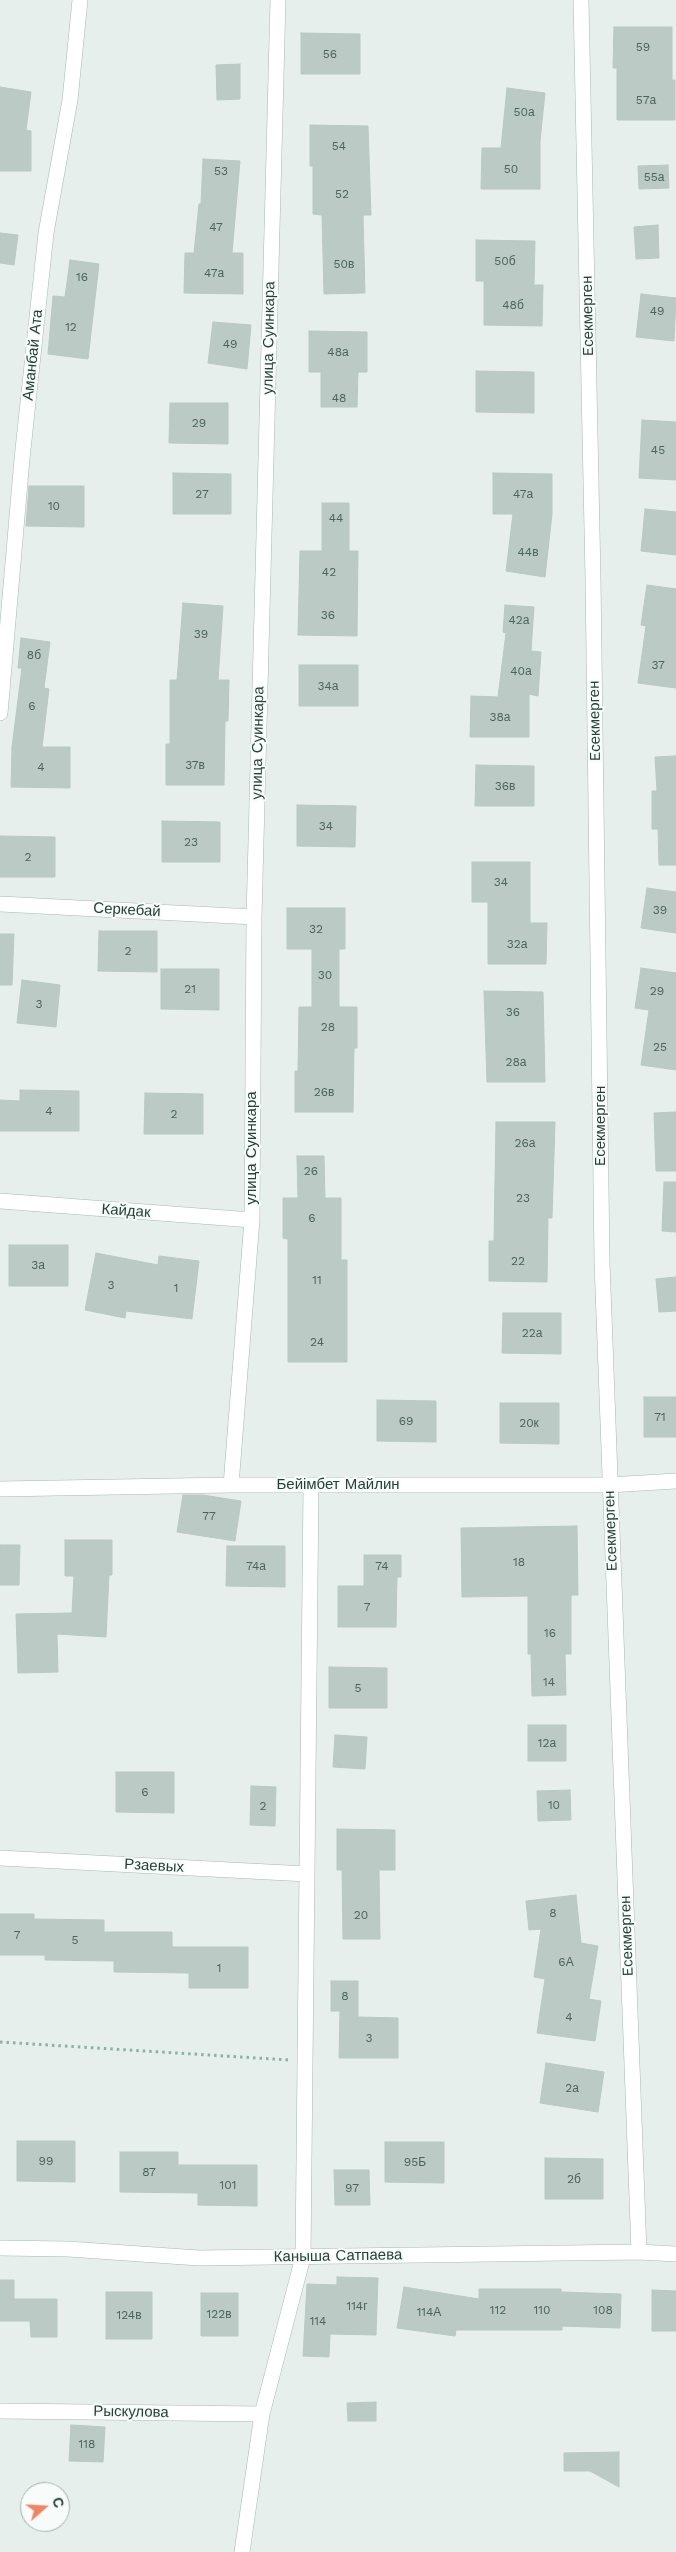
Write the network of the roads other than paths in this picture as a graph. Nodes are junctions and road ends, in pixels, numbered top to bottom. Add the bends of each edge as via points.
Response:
1 (80, 0) edge
2 (278, 0) edge
3 (581, 0) edge
4 (0, 713) edge
5 (0, 904) edge
6 (254, 916) junction
7 (0, 1201) edge
8 (252, 1220) junction
9 (676, 1481) edge
10 (231, 1485) junction
11 (609, 1485) junction
12 (311, 1486) junction
13 (0, 1489) edge
14 (0, 1858) edge
15 (307, 1874) junction
16 (0, 2248) edge
17 (639, 2252) junction
18 (676, 2254) edge
19 (303, 2257) junction
20 (0, 2411) edge
21 (262, 2414) junction
22 (242, 2552) edge

1 - 4 street, Аманбай Ата via 70,100 46,233
2 - 6 street, улица Суинкара
3 - 11 street, Eсекмерген via 602,1262
5 - 6 street, Серкебай
6 - 8 street, улица Суинкара
7 - 8 street, Кайдак
8 - 10 street, улица Суинкара
9 - 11 street, Бейімбет Майлин
10 - 12 street, Бейімбет Майлин
10 - 13 street, Бейімбет Майлин
11 - 12 street, Бейімбет Майлин
11 - 17 street, Eсекмерген
12 - 15 street
14 - 15 street, Рзаевых
15 - 19 street
16 - 19 street, Каныша Сатпаева via 199,2258
17 - 18 street, Каныша Сатпаева
17 - 19 street, Каныша Сатпаева
19 - 21 street
20 - 21 street, Рыскулова
21 - 22 street

